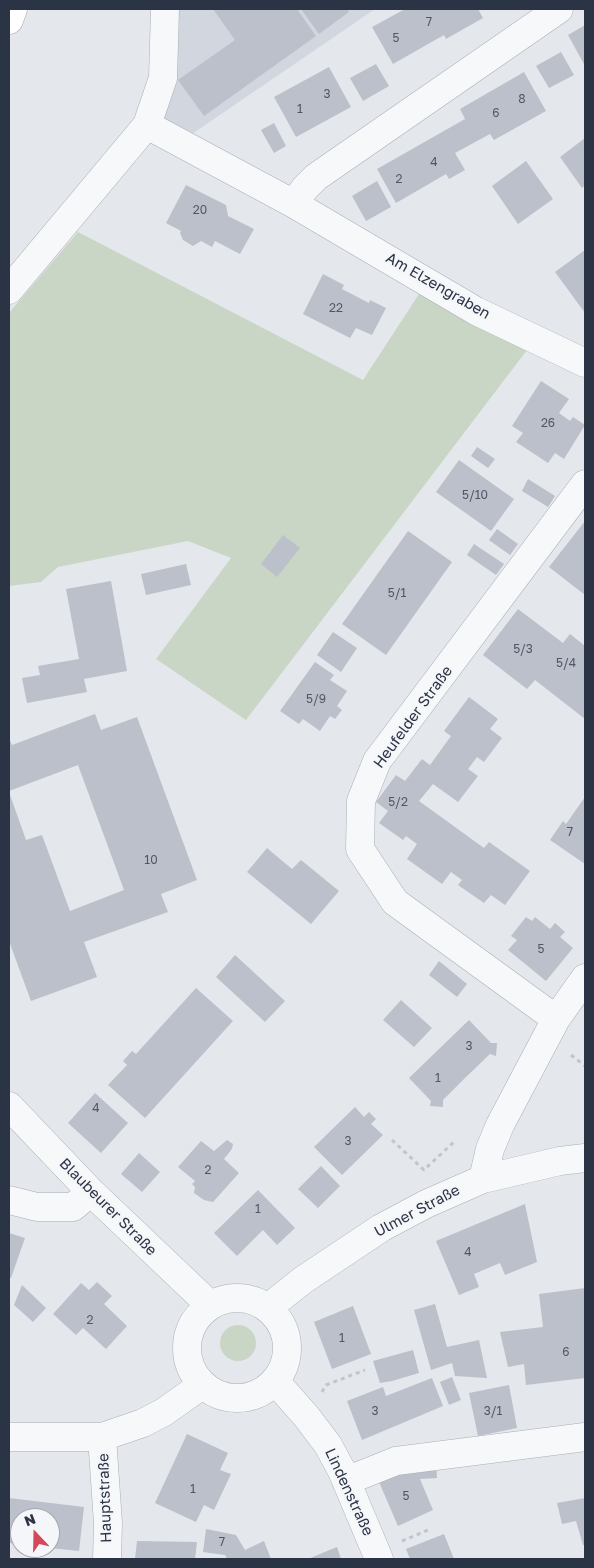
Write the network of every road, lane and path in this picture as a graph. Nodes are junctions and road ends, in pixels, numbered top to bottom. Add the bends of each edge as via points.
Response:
1 (13, 9) edge
2 (165, 9) edge
3 (559, 9) edge
4 (9, 20) edge
5 (147, 125) junction
6 (294, 204) junction
7 (9, 290) edge
8 (585, 362) edge
9 (585, 484) edge
10 (585, 978) edge
11 (556, 1019) junction
12 (9, 1106) edge
13 (392, 1140) dead end
14 (456, 1140) dead end
15 (585, 1158) edge
16 (483, 1179) junction
17 (91, 1192) junction
18 (9, 1200) edge
19 (210, 1305) junction
20 (269, 1307) junction
21 (365, 1370) dead end
22 (275, 1382) junction
23 (202, 1385) junction
24 (306, 1416) junction
25 (585, 1436) edge
26 (9, 1437) edge
27 (102, 1437) junction
28 (346, 1481) junction
29 (107, 1559) edge
30 (379, 1559) edge

1 - 4 main road
2 - 5 street via 163,78
3 - 6 street via 316,177
5 - 6 street, Am Elzengraben
5 - 7 street
6 - 8 street, Am Elzengraben via 476,311
9 - 11 street, Heufelder Straße via 377,761 361,801 360,848 395,902
10 - 11 street
11 - 16 street via 500,1125
12 - 17 street, Blaubeurer Straße
13 - 14 path via 424,1170
15 - 16 street, Ulmer Straße
16 - 20 street, Ulmer Straße via 381,1228
17 - 18 street via 73,1207 37,1207
17 - 19 street, Blaubeurer Straße
19 - 20 street via 240,1297
19 - 23 street via 196,1318 188,1334 186,1352 191,1370
20 - 22 street via 282,1323 288,1343 286,1364
21 - 24 path via 326,1385
22 - 23 street via 259,1394 240,1399 219,1396
22 - 24 street, Lindenstraße
23 - 27 street via 164,1412
24 - 28 street, Lindenstraße via 328,1445
25 - 28 street via 396,1461
26 - 27 street
27 - 29 street, Hauptstraße
28 - 30 street, Lindenstraße

